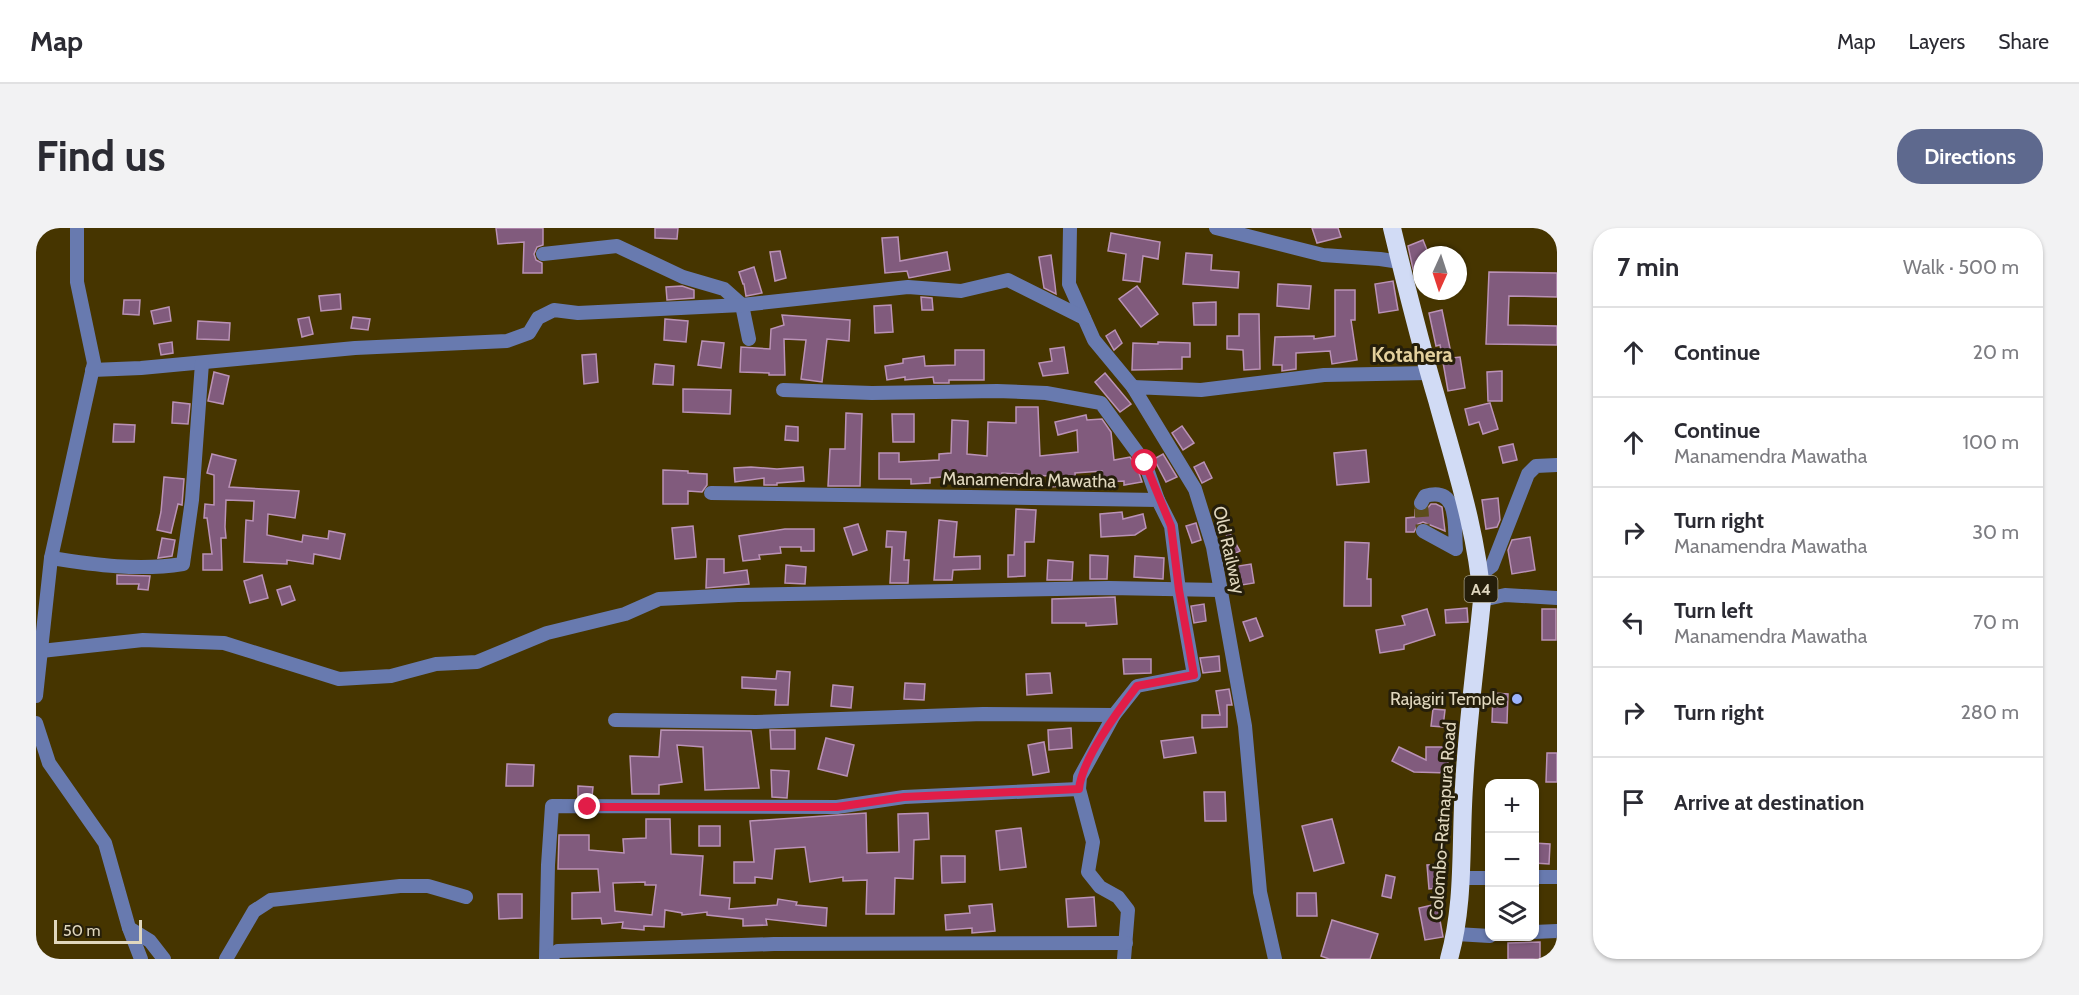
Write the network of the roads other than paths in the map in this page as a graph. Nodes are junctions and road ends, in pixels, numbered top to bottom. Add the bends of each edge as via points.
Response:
1 (77, 228) edge
2 (1070, 228) edge
3 (1216, 228) edge
4 (1392, 228) edge
5 (543, 254) dead end
6 (1400, 262) junction
7 (742, 305) junction
8 (1084, 318) junction
9 (749, 339) dead end
10 (202, 363) junction
11 (92, 370) junction
12 (1429, 373) junction
13 (1133, 387) junction
14 (783, 390) dead end
15 (1557, 465) edge
16 (711, 493) dead end
17 (1158, 500) junction
18 (1421, 503) dead end
19 (1423, 531) dead end
20 (1456, 549) junction
21 (51, 558) junction
22 (1479, 568) junction
23 (1179, 590) junction
24 (1220, 590) junction
25 (1557, 598) edge
26 (1482, 600) junction
27 (41, 651) junction
28 (36, 696) edge
29 (1114, 715) junction
30 (615, 720) dead end
31 (36, 723) edge
32 (1079, 789) junction
33 (1539, 877) edge
34 (1557, 877) edge
35 (1462, 878) junction
36 (1485, 878) edge
37 (466, 897) dead end
38 (129, 928) junction
39 (1539, 932) edge
40 (1557, 932) edge
41 (1456, 934) junction
42 (1485, 936) edge
43 (1126, 943) junction
44 (141, 959) edge
45 (164, 959) edge
46 (226, 959) edge
47 (546, 959) edge
48 (1124, 959) edge
49 (1275, 959) edge
50 (1449, 959) edge

1 - 11 street via 77,282 94,363
2 - 8 street via 1069,284
3 - 6 street via 1323,255
4 - 6 highway, Colombo-Ratnapura Road / A4
5 - 7 street via 617,246 683,277 724,289
6 - 12 highway, Colombo-Ratnapura Road / A4
7 - 8 street via 908,287 961,291 1008,280
7 - 9 street
7 - 10 street via 578,313 554,310 538,318 529,333 507,342 355,348
8 - 13 street via 1094,340
10 - 11 street
10 - 21 street via 183,564 104,566
11 - 21 street
12 - 13 street via 1324,375 1200,390
12 - 22 highway, Colombo-Ratnapura Road / A4 via 1467,506
13 - 24 street, Old Railway via 1195,489 1213,548
14 - 17 street via 1046,393 1101,403 1145,463
15 - 22 street via 1536,466 1528,474 1492,566
16 - 17 street, Manamendra Mawatha
17 - 23 street via 1171,526
18 - 20 street via 1425,496 1434,494 1448,499
19 - 20 street
20 - 22 street
21 - 27 street
22 - 26 highway, Colombo-Ratnapura Road / A4
23 - 24 street
23 - 27 street via 1108,588 659,599 625,614 548,633 477,662 436,663 391,676 339,679 225,643 143,640
23 - 29 street via 1194,675 1137,686
24 - 49 street, Old Railway via 1245,726 1260,892
25 - 26 street via 1505,595
26 - 35 highway, Colombo-Ratnapura Road / A4 via 1463,787
27 - 28 street
29 - 30 street via 984,714 756,722
29 - 32 street via 1080,777
31 - 38 street via 49,763 105,843
32 - 43 street via 1092,842 1088,872 1128,910
32 - 47 street via 904,797 837,807 552,806
33 - 34 street
35 - 36 street
35 - 41 highway, Colombo-Ratnapura Road / A4
37 - 46 street via 428,886 400,886 271,900 254,911
38 - 44 street
38 - 45 street via 150,941
39 - 40 street
41 - 42 street
41 - 50 highway, Colombo-Ratnapura Road / A4
43 - 47 street via 774,944 558,951
43 - 48 street

